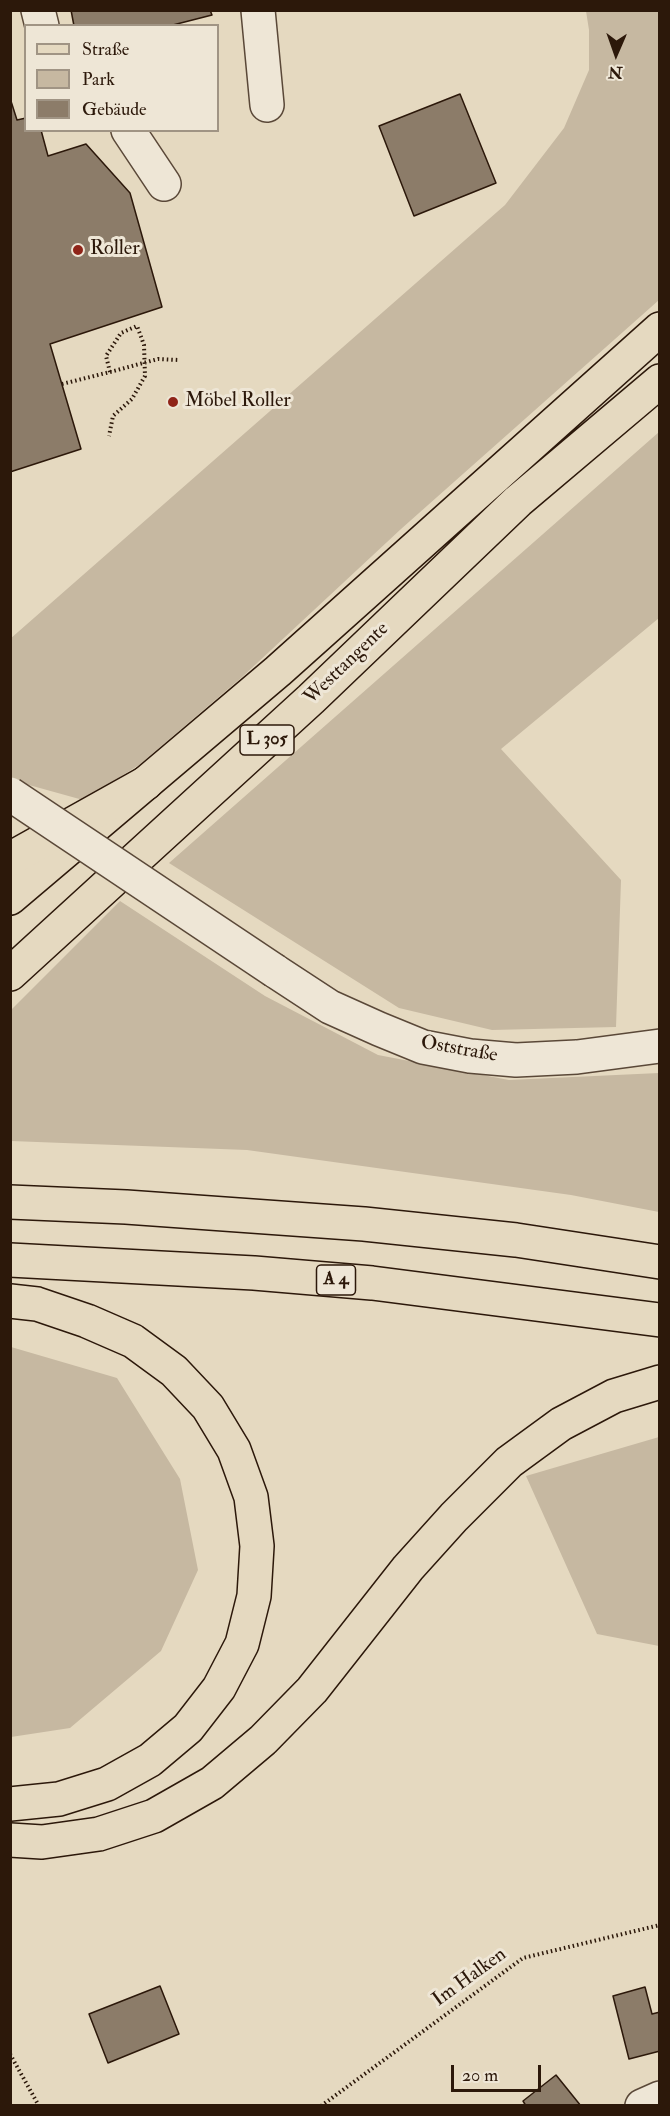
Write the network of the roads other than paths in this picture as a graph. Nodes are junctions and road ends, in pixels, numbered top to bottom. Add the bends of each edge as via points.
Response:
1 (258, 10) edge
2 (267, 105) dead end
3 (129, 132) edge
4 (164, 184) dead end
5 (660, 329) edge
6 (660, 381) edge
7 (146, 783) junction
8 (10, 794) edge
9 (10, 859) edge
10 (10, 898) edge
11 (10, 974) edge
12 (660, 1046) edge
13 (10, 1202) edge
14 (10, 1260) edge
15 (660, 1262) edge
16 (10, 1301) edge
17 (660, 1320) edge
18 (660, 1382) edge
19 (10, 1804) edge
20 (10, 1840) edge
21 (660, 2098) edge
22 (642, 2106) edge

1 - 2 street
3 - 4 street
5 - 7 main road, Westtangente / L 305 via 278,671
6 - 11 main road, Westtangente / L 305 via 518,501 311,699
7 - 9 main road
7 - 10 main road, Westtangente / L 305
8 - 12 street, Oststraße, bridge via 330,1007 423,1047 516,1060
13 - 15 main road via 364,1224 516,1240
14 - 17 main road, A 4 via 372,1283
16 - 19 main road via 37,1304 87,1321 133,1341 174,1371 208,1407 234,1450 251,1497 257,1546 254,1596 242,1644 219,1688 188,1728 150,1760 107,1784 59,1799
18 - 20 main road via 614,1396 570,1420 509,1462 416,1559 312,1690 263,1740 212,1783 154,1816 99,1834 42,1842
21 - 22 street

